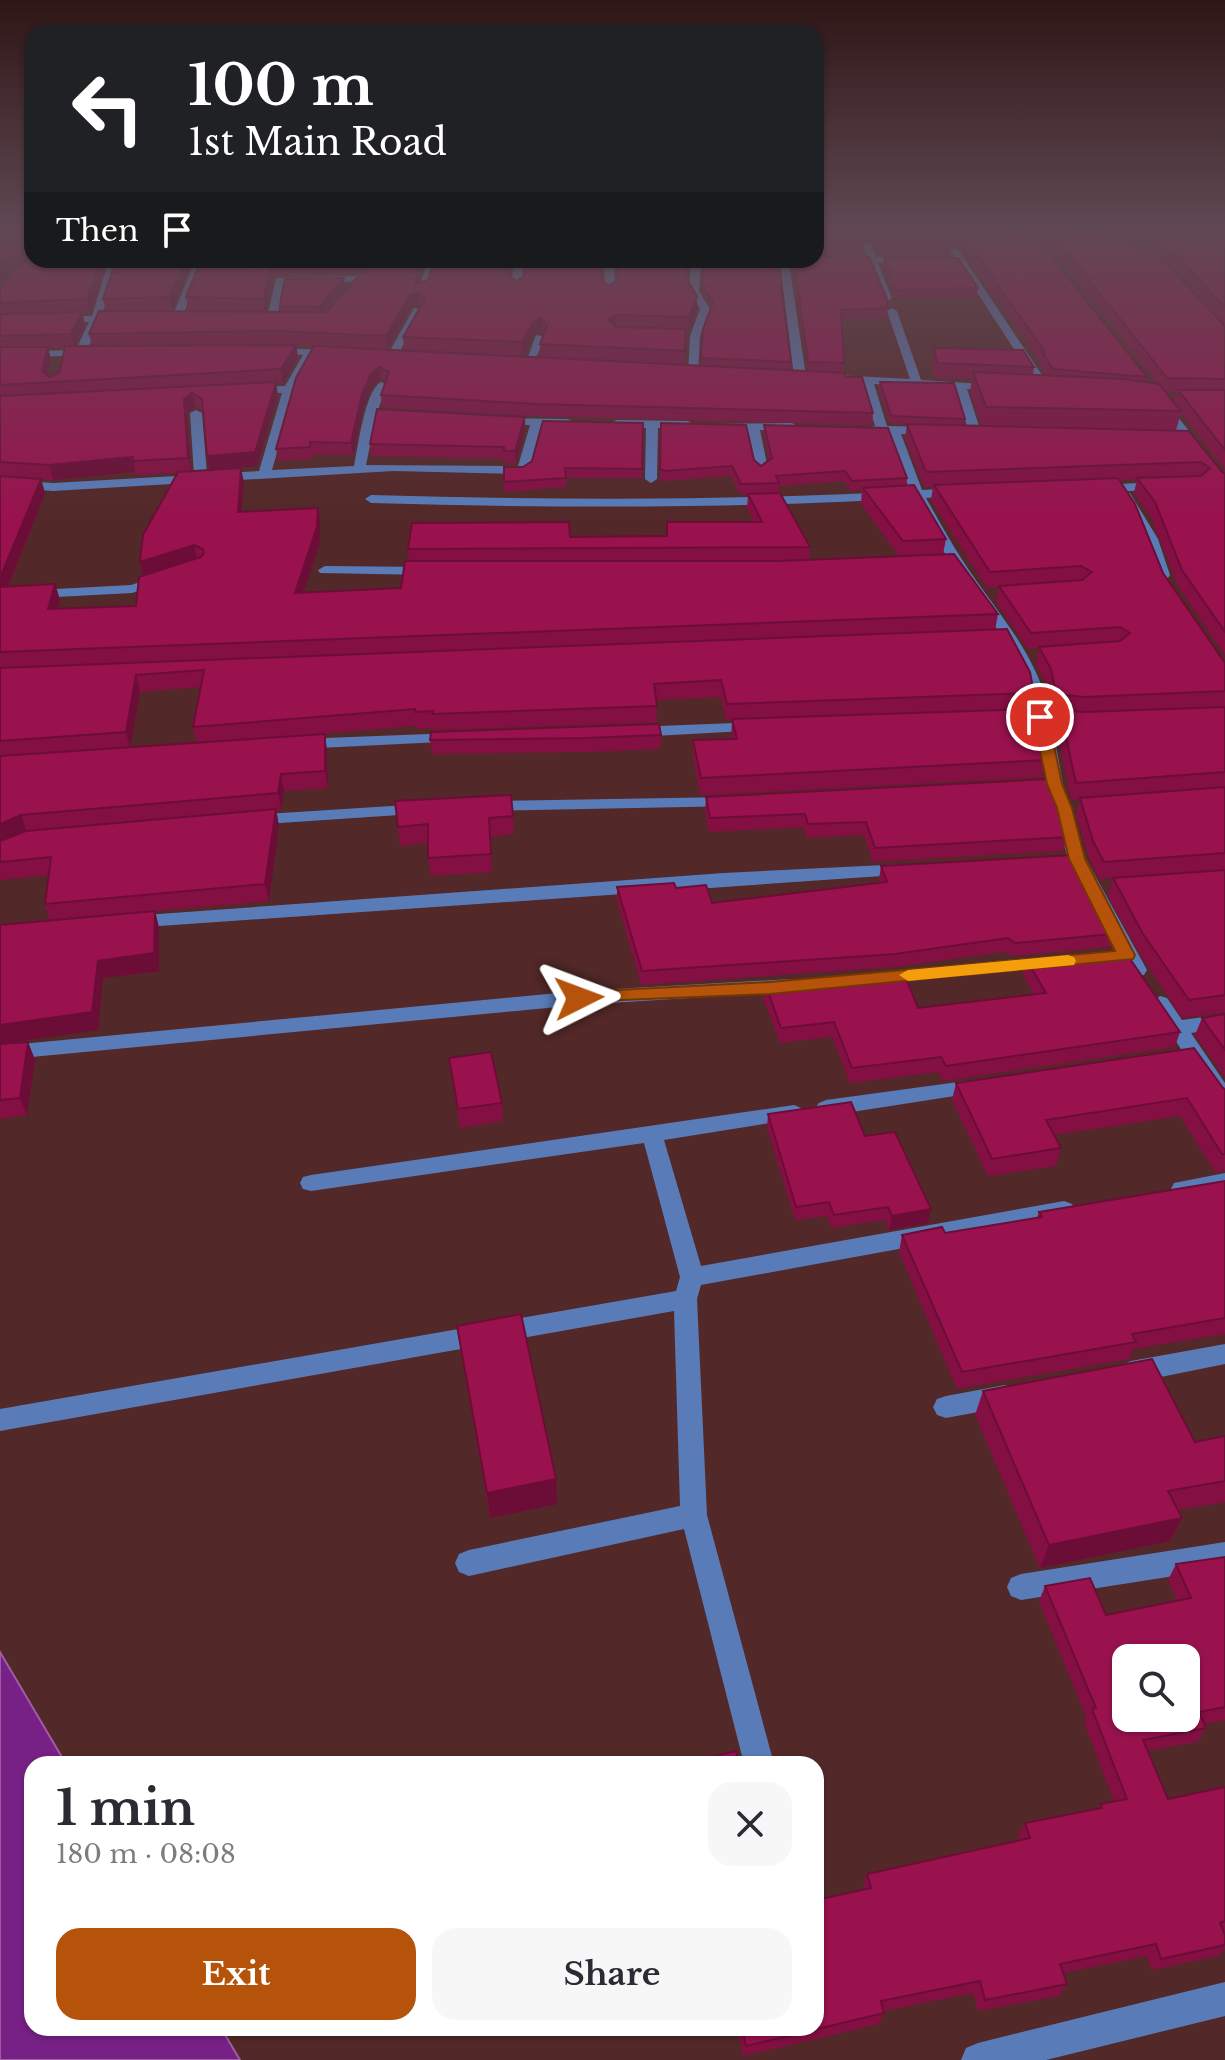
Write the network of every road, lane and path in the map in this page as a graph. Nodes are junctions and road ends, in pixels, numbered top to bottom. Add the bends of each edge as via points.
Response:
1 (94, 323) edge
2 (411, 323) edge
3 (700, 323) edge
4 (793, 323) edge
5 (896, 323) edge
6 (1002, 323) edge
7 (680, 335) edge
8 (695, 336) junction
9 (540, 337) edge
10 (262, 350) edge
11 (310, 352) junction
12 (80, 353) junction
13 (96, 353) edge
14 (351, 354) edge
15 (0, 355) edge
16 (378, 355) edge
17 (392, 356) junction
18 (407, 357) edge
19 (514, 362) edge
20 (529, 363) junction
21 (544, 364) edge
22 (677, 371) edge
23 (692, 372) junction
24 (708, 372) edge
25 (784, 375) edge
26 (800, 376) junction
27 (813, 377) edge
28 (827, 378) edge
29 (867, 380) junction
30 (917, 383) junction
31 (381, 385) edge
32 (960, 386) junction
33 (289, 389) junction
34 (1017, 389) edge
35 (1032, 389) edge
36 (244, 390) edge
37 (1046, 390) junction
38 (1061, 391) edge
39 (1170, 398) edge
40 (196, 413) edge
41 (371, 413) junction
42 (416, 415) edge
43 (491, 420) edge
44 (536, 423) junction
45 (580, 423) edge
46 (609, 424) edge
47 (652, 425) junction
48 (696, 426) edge
49 (710, 426) edge
50 (753, 427) junction
51 (811, 428) edge
52 (854, 429) edge
53 (888, 429) junction
54 (961, 432) junction
55 (990, 432) edge
56 (1176, 438) edge
57 (1192, 439) junction
58 (359, 469) junction
59 (762, 469) edge
60 (264, 475) junction
61 (201, 479) junction
62 (651, 479) dead end
63 (0, 483) edge
64 (1225, 483) edge
65 (1182, 485) edge
66 (1075, 489) edge
67 (1121, 489) junction
68 (969, 491) edge
69 (918, 495) junction
70 (371, 499) dead end
71 (325, 570) dead end
72 (447, 571) edge
73 (172, 576) edge
74 (1168, 587) edge
75 (0, 596) edge
76 (1040, 717) junction
77 (994, 718) edge
78 (1095, 720) edge
79 (778, 726) edge
80 (622, 732) edge
81 (465, 738) edge
82 (276, 745) edge
83 (745, 801) edge
84 (465, 807) edge
85 (435, 809) edge
86 (237, 821) edge
87 (930, 868) edge
88 (106, 924) edge
89 (1064, 961) edge
90 (863, 980) edge
91 (816, 984) edge
92 (1225, 1021) edge
93 (1178, 1028) junction
94 (0, 1053) edge
95 (1008, 1082) edge
96 (1225, 1099) edge
97 (652, 1134) junction
98 (1225, 1181) edge
99 (311, 1183) dead end
100 (1162, 1192) edge
101 (1084, 1206) edge
102 (689, 1288) junction
103 (1225, 1354) edge
104 (1101, 1378) edge
105 (1024, 1392) edge
106 (946, 1407) dead end
107 (0, 1420) edge
108 (694, 1515) junction
109 (1225, 1555) edge
110 (469, 1563) dead end
111 (1021, 1587) dead end
112 (757, 1756) edge
113 (1225, 1999) edge
114 (978, 2060) edge

1 - 12 street
2 - 17 street
3 - 8 street
4 - 26 street
5 - 30 street
6 - 37 street
7 - 8 street
8 - 23 street
9 - 20 street
10 - 11 street
11 - 14 street
11 - 33 street
12 - 13 street
12 - 15 street via 60,359
16 - 17 street
17 - 18 street
19 - 20 street
20 - 21 street
22 - 23 street
23 - 24 street
25 - 26 street
26 - 27 street
28 - 29 street
29 - 30 street
29 - 53 street
30 - 32 street
31 - 41 street
32 - 34 street
32 - 54 street
33 - 36 street
33 - 60 street
35 - 37 street
37 - 38 street
39 - 57 street via 1149,394
40 - 61 street
41 - 42 street
41 - 58 street
43 - 44 street
44 - 45 street
44 - 58 street via 523,470
46 - 47 street
47 - 48 street
47 - 62 street
49 - 50 street
50 - 51 street
50 - 59 street
52 - 53 street
53 - 54 street
53 - 69 street
54 - 55 street
56 - 57 street
57 - 64 street
58 - 60 street
60 - 61 street
61 - 63 street via 53,487
65 - 67 street
66 - 67 street
67 - 74 street via 1141,518
68 - 69 street
69 - 70 street via 595,505
69 - 76 street via 949,563 988,595 1003,638 1028,657
71 - 72 street
73 - 75 street via 132,589
76 - 77 street
76 - 78 street
76 - 93 street via 1047,784 1072,808 1069,859 1098,888 1119,956
79 - 80 street
81 - 82 street
83 - 84 street
85 - 86 street
87 - 88 street
89 - 90 street
91 - 94 street via 579,998
92 - 93 street
93 - 96 street via 1186,1055
95 - 97 street
97 - 99 street
97 - 102 street
98 - 100 street
101 - 102 street
102 - 107 street
102 - 108 street
103 - 104 street
105 - 106 street
108 - 110 street
108 - 112 street
109 - 111 street
113 - 114 street

